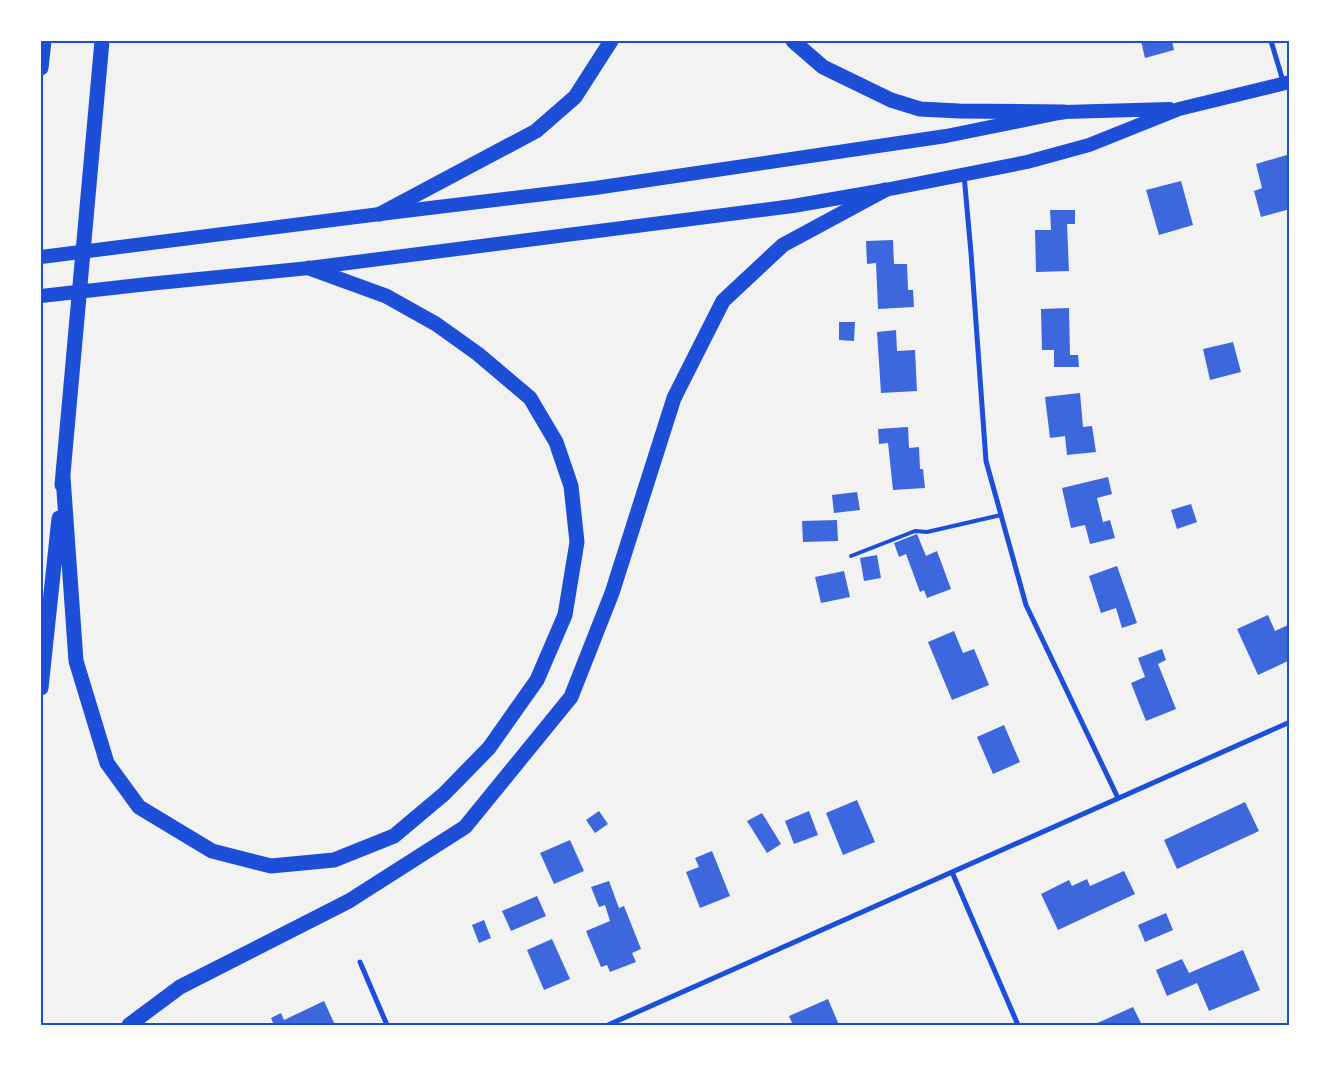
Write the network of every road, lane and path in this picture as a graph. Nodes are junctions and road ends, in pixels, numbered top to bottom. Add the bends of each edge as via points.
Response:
1 (44, 41) edge
2 (102, 41) edge
3 (106, 41) edge
4 (610, 41) edge
5 (793, 41) edge
6 (1271, 41) edge
7 (41, 68) edge
8 (99, 79) junction
9 (1287, 82) edge
10 (1179, 109) junction
11 (1064, 112) junction
12 (964, 175) junction
13 (885, 190) junction
14 (380, 214) junction
15 (41, 257) edge
16 (309, 268) junction
17 (41, 296) edge
18 (63, 478) junction
19 (1001, 515) junction
20 (852, 556) dead end
21 (41, 688) edge
22 (1290, 722) edge
23 (1118, 798) junction
24 (952, 872) junction
25 (360, 962) dead end
26 (129, 1025) edge
27 (386, 1025) edge
28 (608, 1025) edge
29 (1018, 1025) edge

1 - 7 highway
2 - 8 highway
3 - 8 highway
4 - 14 highway via 575,97 536,131
5 - 11 highway via 823,67 891,100 920,110
6 - 9 street
8 - 18 highway
9 - 10 highway
10 - 11 highway
10 - 12 highway via 1090,145
11 - 14 highway via 946,136 849,151 595,188
12 - 13 highway
12 - 19 street via 986,462
13 - 16 highway via 793,206
13 - 26 highway via 783,245 723,301 674,398 612,593 570,697 465,827 349,901 180,986
14 - 15 highway
16 - 17 highway
16 - 18 highway via 386,296 436,324 478,354 530,398 556,442 572,486 577,542 565,615 538,680 489,748 444,794 394,836 334,860 271,866 212,851 140,807 107,763 76,662
18 - 21 highway
19 - 20 lane via 927,532 915,530
19 - 23 street via 1026,605
22 - 23 street
23 - 24 street
24 - 28 street
24 - 29 street
25 - 27 street

